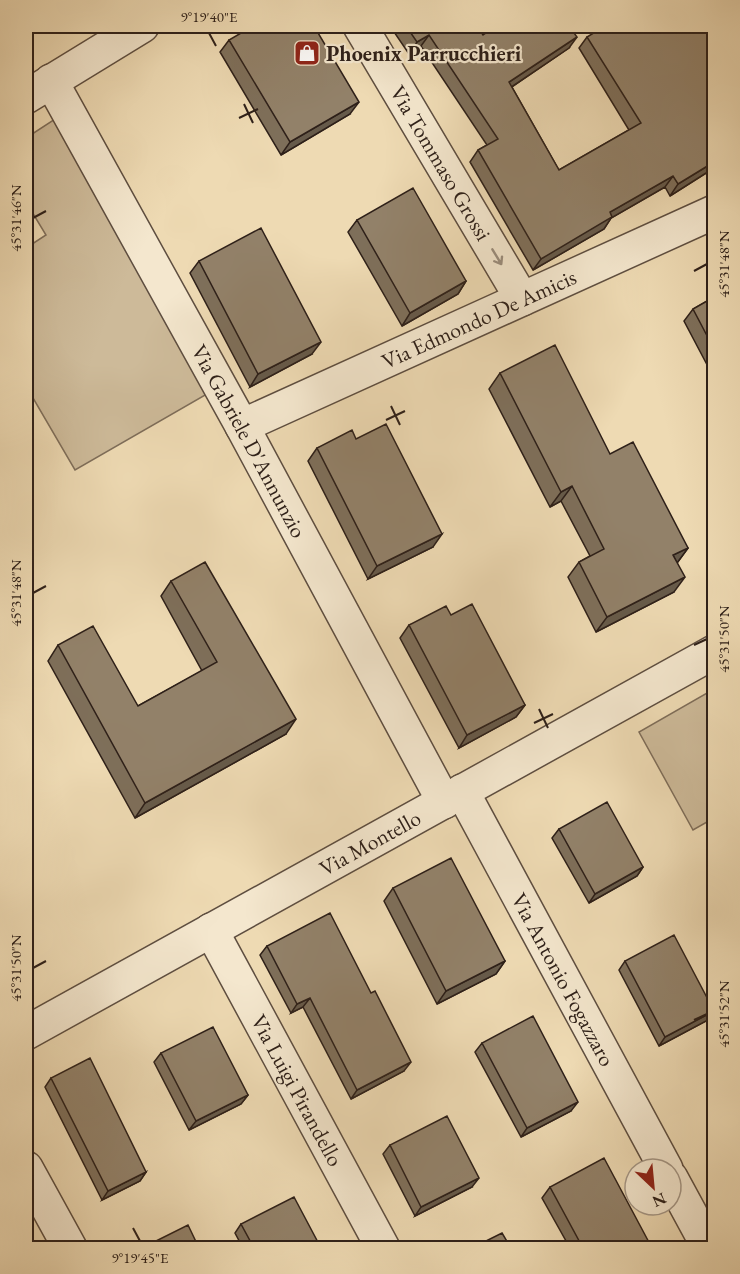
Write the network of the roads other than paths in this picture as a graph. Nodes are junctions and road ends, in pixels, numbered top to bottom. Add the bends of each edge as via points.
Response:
1 (142, 26) edge
2 (360, 26) edge
3 (38, 89) edge
4 (714, 212) edge
5 (522, 299) junction
6 (242, 426) junction
7 (714, 652) edge
8 (453, 797) junction
9 (211, 930) junction
10 (26, 1033) edge
11 (659, 1157) edge
12 (26, 1168) edge
13 (683, 1200) edge
14 (70, 1248) edge
15 (383, 1248) edge
16 (709, 1248) edge

1 - 3 street
2 -> 5 street, Via Tommaso Grossi
3 - 6 street, Via Gabriele D'Annunzio
4 - 5 street, Via Edmondo De Amicis
5 - 6 street, Via Edmondo De Amicis
6 - 8 street, Via Gabriele D'Annunzio
7 - 8 street, Via Montello
8 - 9 street, Via Montello
8 - 11 street, Via Antonio Fogazzaro
9 - 10 street, Via Montello
9 - 15 street, Via Luigi Pirandello
12 - 14 street
13 - 16 street

